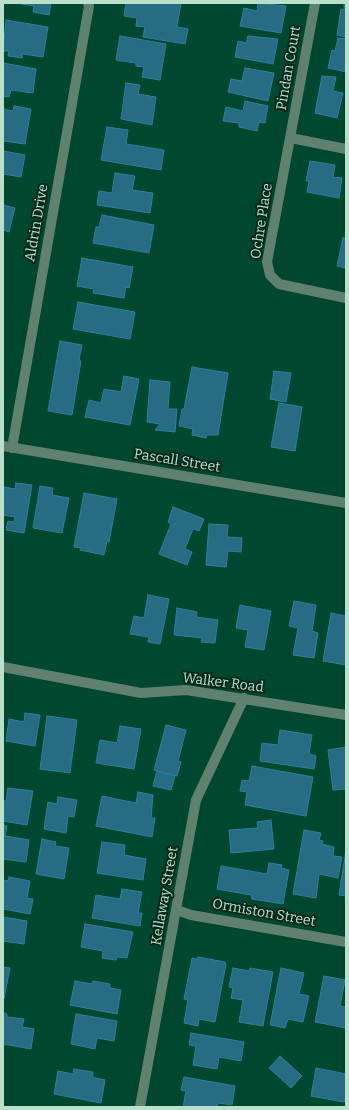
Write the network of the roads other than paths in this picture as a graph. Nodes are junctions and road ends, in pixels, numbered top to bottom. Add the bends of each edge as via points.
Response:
1 (88, 3) edge
2 (315, 3) edge
3 (291, 138) junction
4 (346, 149) edge
5 (346, 298) edge
6 (7, 447) edge
7 (346, 503) edge
8 (3, 667) edge
9 (244, 698) junction
10 (346, 715) edge
11 (177, 910) junction
12 (346, 942) edge
13 (140, 1107) edge

1 - 6 street, Aldrin Drive
2 - 3 street, Pindan Court
3 - 4 street
3 - 5 street, Ochre Place via 267,262 270,275 279,284
6 - 7 street, Pascall Street
8 - 9 street, Walker Road via 141,693 186,690
9 - 10 street, Walker Road
9 - 11 street, Kellaway Street via 196,800
11 - 12 street, Ormiston Street via 191,915
11 - 13 street, Kellaway Street

